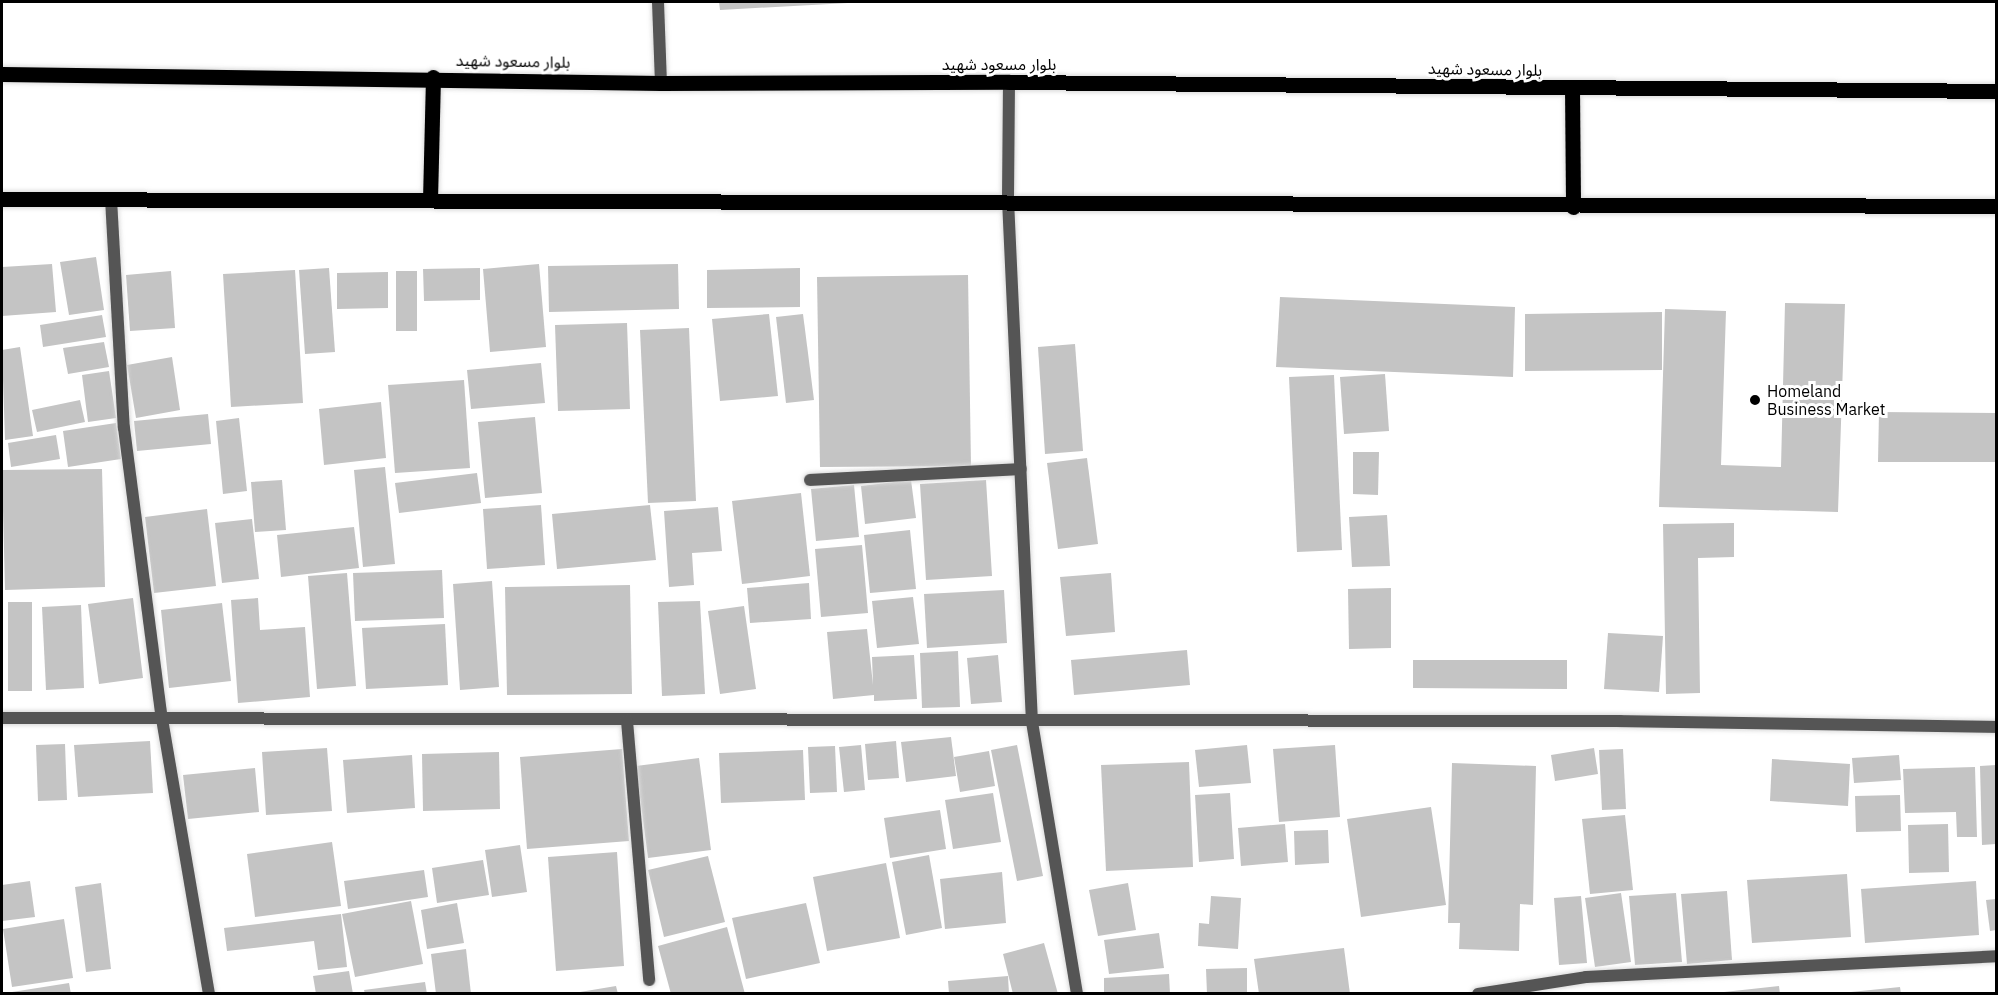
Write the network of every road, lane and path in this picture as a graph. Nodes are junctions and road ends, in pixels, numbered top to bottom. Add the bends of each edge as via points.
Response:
1 (658, 2) edge
2 (2, 74) edge
3 (433, 77) junction
4 (1009, 81) junction
5 (661, 83) junction
6 (1572, 87) junction
7 (1996, 91) edge
8 (2, 199) edge
9 (111, 199) junction
10 (430, 200) junction
11 (1008, 200) junction
12 (1996, 206) edge
13 (1573, 207) junction
14 (1021, 469) junction
15 (810, 480) dead end
16 (2, 718) edge
17 (162, 718) junction
18 (627, 721) junction
19 (1032, 722) junction
20 (1996, 727) edge
21 (1996, 956) edge
22 (649, 980) dead end
23 (210, 993) edge
24 (1077, 993) edge
25 (1478, 993) edge

1 - 5 street
2 - 3 main road, بلوار مسعود شهید
3 - 5 main road, بلوار مسعود شهید
3 - 10 main road
4 - 5 main road, بلوار مسعود شهید
4 - 6 main road, بلوار مسعود شهید
4 - 11 street
6 - 7 main road, بلوار مسعود شهید
6 - 13 main road
8 - 9 main road
9 - 10 main road
9 - 17 street via 124,428
10 - 11 main road
11 - 13 main road
11 - 14 street
12 - 13 main road
14 - 15 street
14 - 19 street
16 - 17 street
17 - 18 street
17 - 23 street
18 - 19 street
18 - 22 street
19 - 20 street via 1620,721
19 - 24 street
21 - 25 street via 1586,977

